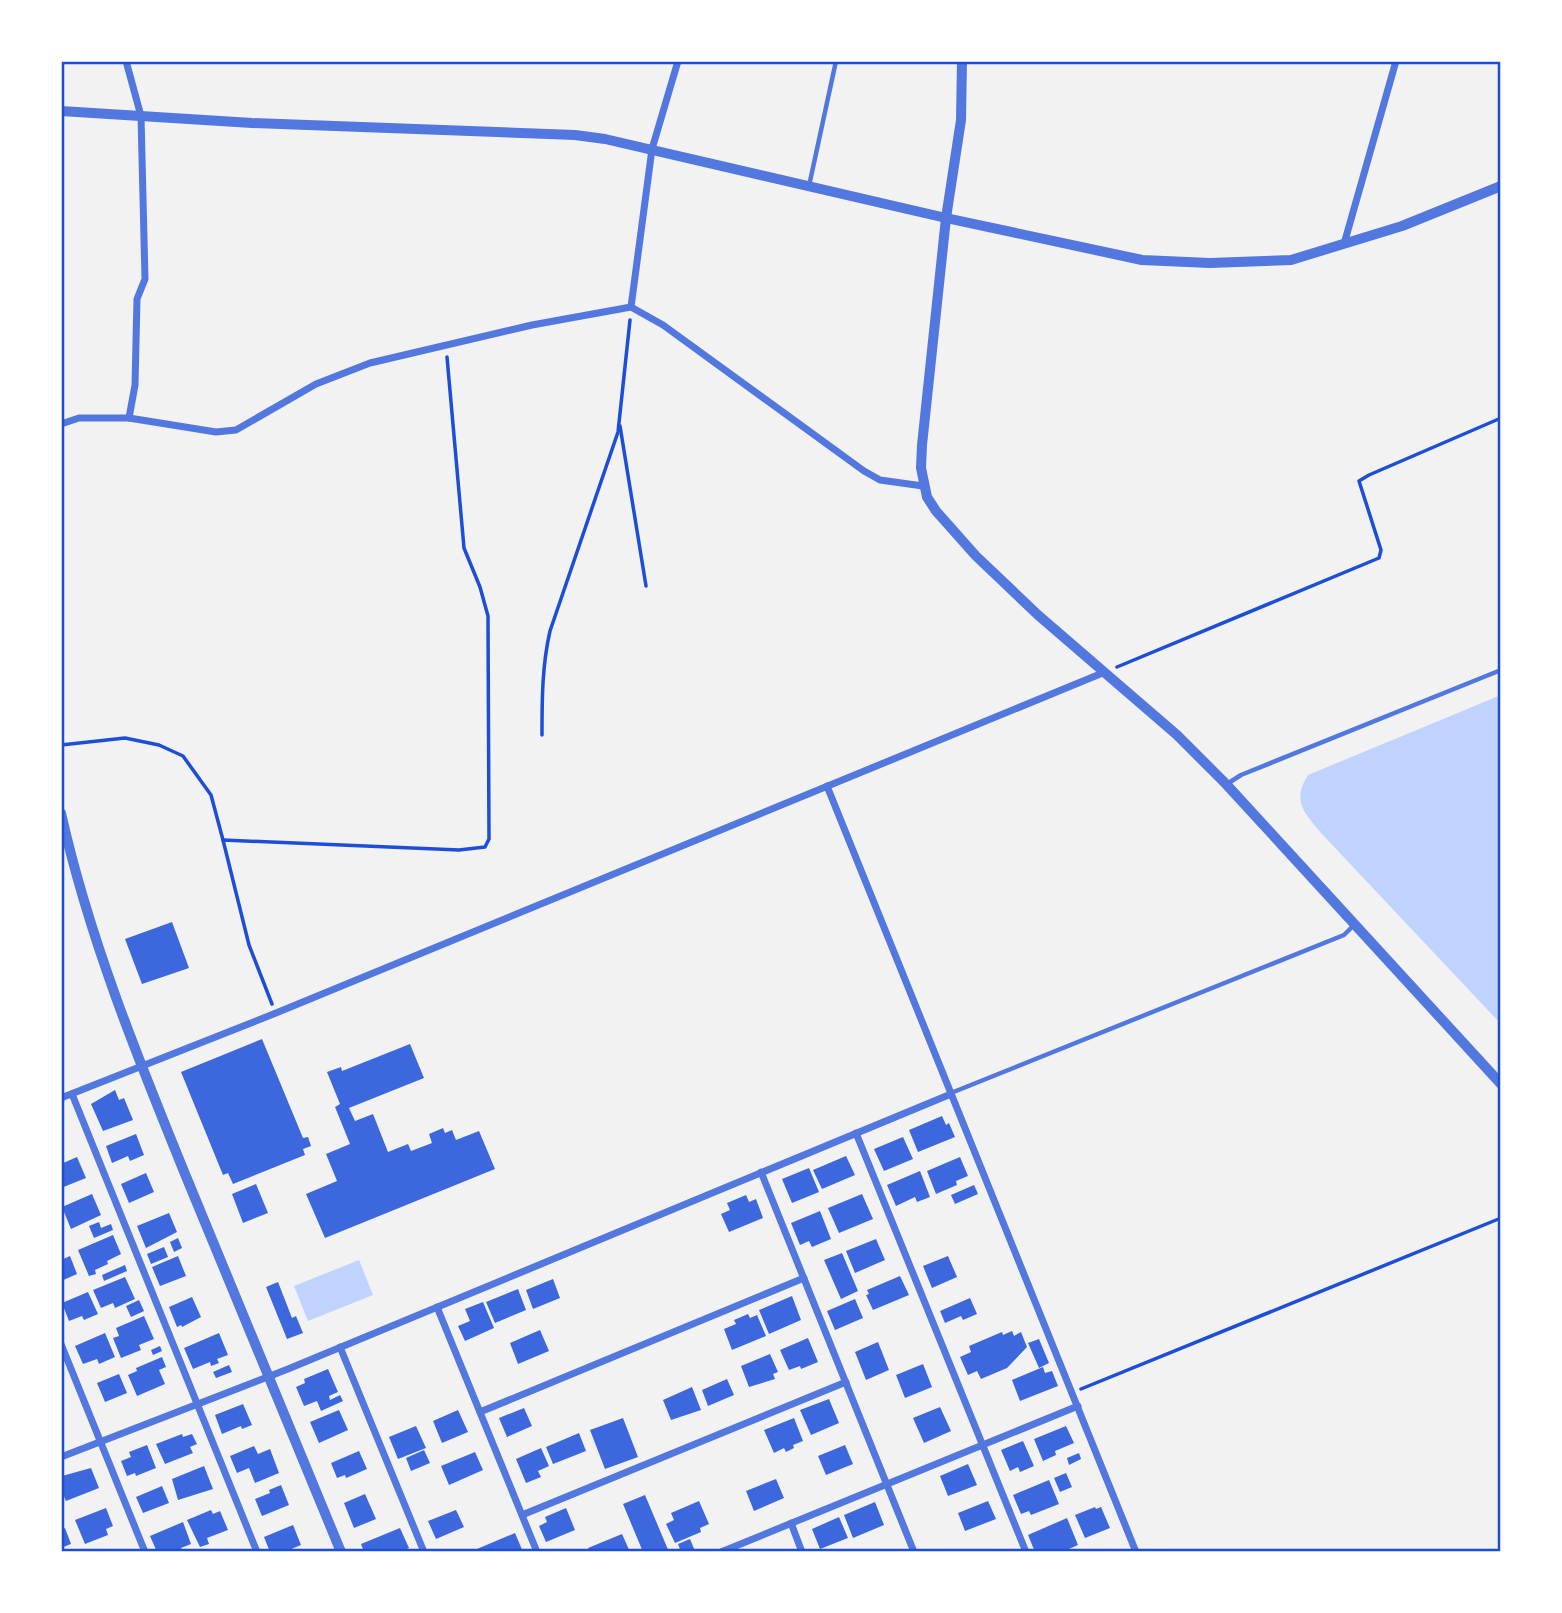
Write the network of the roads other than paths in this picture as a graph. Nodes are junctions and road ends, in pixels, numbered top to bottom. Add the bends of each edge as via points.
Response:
1 (126, 61) edge
2 (678, 61) edge
3 (836, 61) edge
4 (962, 61) edge
5 (1396, 61) edge
6 (61, 111) edge
7 (141, 116) junction
8 (652, 149) junction
9 (809, 186) junction
10 (1501, 186) edge
11 (946, 218) junction
12 (1344, 244) junction
13 (631, 307) junction
14 (129, 418) junction
15 (61, 424) edge
16 (923, 486) junction
17 (1501, 670) edge
18 (1105, 672) junction
19 (1226, 785) junction
20 (827, 786) junction
21 (61, 813) edge
22 (1354, 925) junction
23 (141, 1066) junction
24 (1501, 1084) edge
25 (72, 1094) junction
26 (951, 1094) junction
27 (61, 1098) edge
28 (856, 1133) junction
29 (761, 1172) junction
30 (804, 1278) junction
31 (437, 1307) junction
32 (61, 1344) edge
33 (340, 1347) junction
34 (267, 1377) junction
35 (846, 1382) junction
36 (197, 1405) junction
37 (1078, 1406) junction
38 (480, 1412) junction
39 (100, 1442) junction
40 (983, 1446) junction
41 (61, 1457) edge
42 (887, 1484) junction
43 (522, 1515) junction
44 (791, 1523) junction
45 (144, 1550) edge
46 (132, 1552) edge
47 (257, 1552) edge
48 (341, 1552) edge
49 (424, 1552) edge
50 (537, 1552) edge
51 (721, 1552) edge
52 (802, 1552) edge
53 (914, 1552) edge
54 (1026, 1552) edge
55 (1136, 1552) edge

1 - 7 street
2 - 8 street
3 - 9 lane
4 - 11 street via 961,120
5 - 12 street
6 - 7 street
7 - 8 street via 575,135
7 - 14 street via 145,279 137,299 135,385
8 - 9 street
8 - 13 street
9 - 11 street
10 - 12 street
11 - 12 street via 1142,260 1291,260
11 - 16 street via 922,444
13 - 14 street via 370,363 316,384 236,430 216,432
13 - 16 street via 663,325 864,471 880,480
14 - 15 street via 79,418
16 - 18 street via 936,510 976,556
17 - 19 lane
18 - 19 street
18 - 20 street
19 - 22 street
20 - 23 street
20 - 26 street
21 - 23 street via 94,935
22 - 24 street
22 - 26 lane via 1344,935
23 - 25 street
23 - 34 street
25 - 27 street
25 - 36 street
26 - 28 street
26 - 37 street
28 - 29 street
28 - 40 street
29 - 30 street
29 - 31 street
30 - 35 street
30 - 38 street
31 - 33 street
31 - 38 street
32 - 39 street
33 - 34 street
33 - 49 street
34 - 36 street
34 - 48 street
35 - 42 street
35 - 43 street
36 - 39 street
36 - 47 street
37 - 40 street
37 - 55 street
38 - 43 street
39 - 41 street
39 - 45 street
40 - 42 street
40 - 54 street
42 - 44 street
42 - 53 street
43 - 50 street
44 - 51 street
44 - 52 street
45 - 46 street

